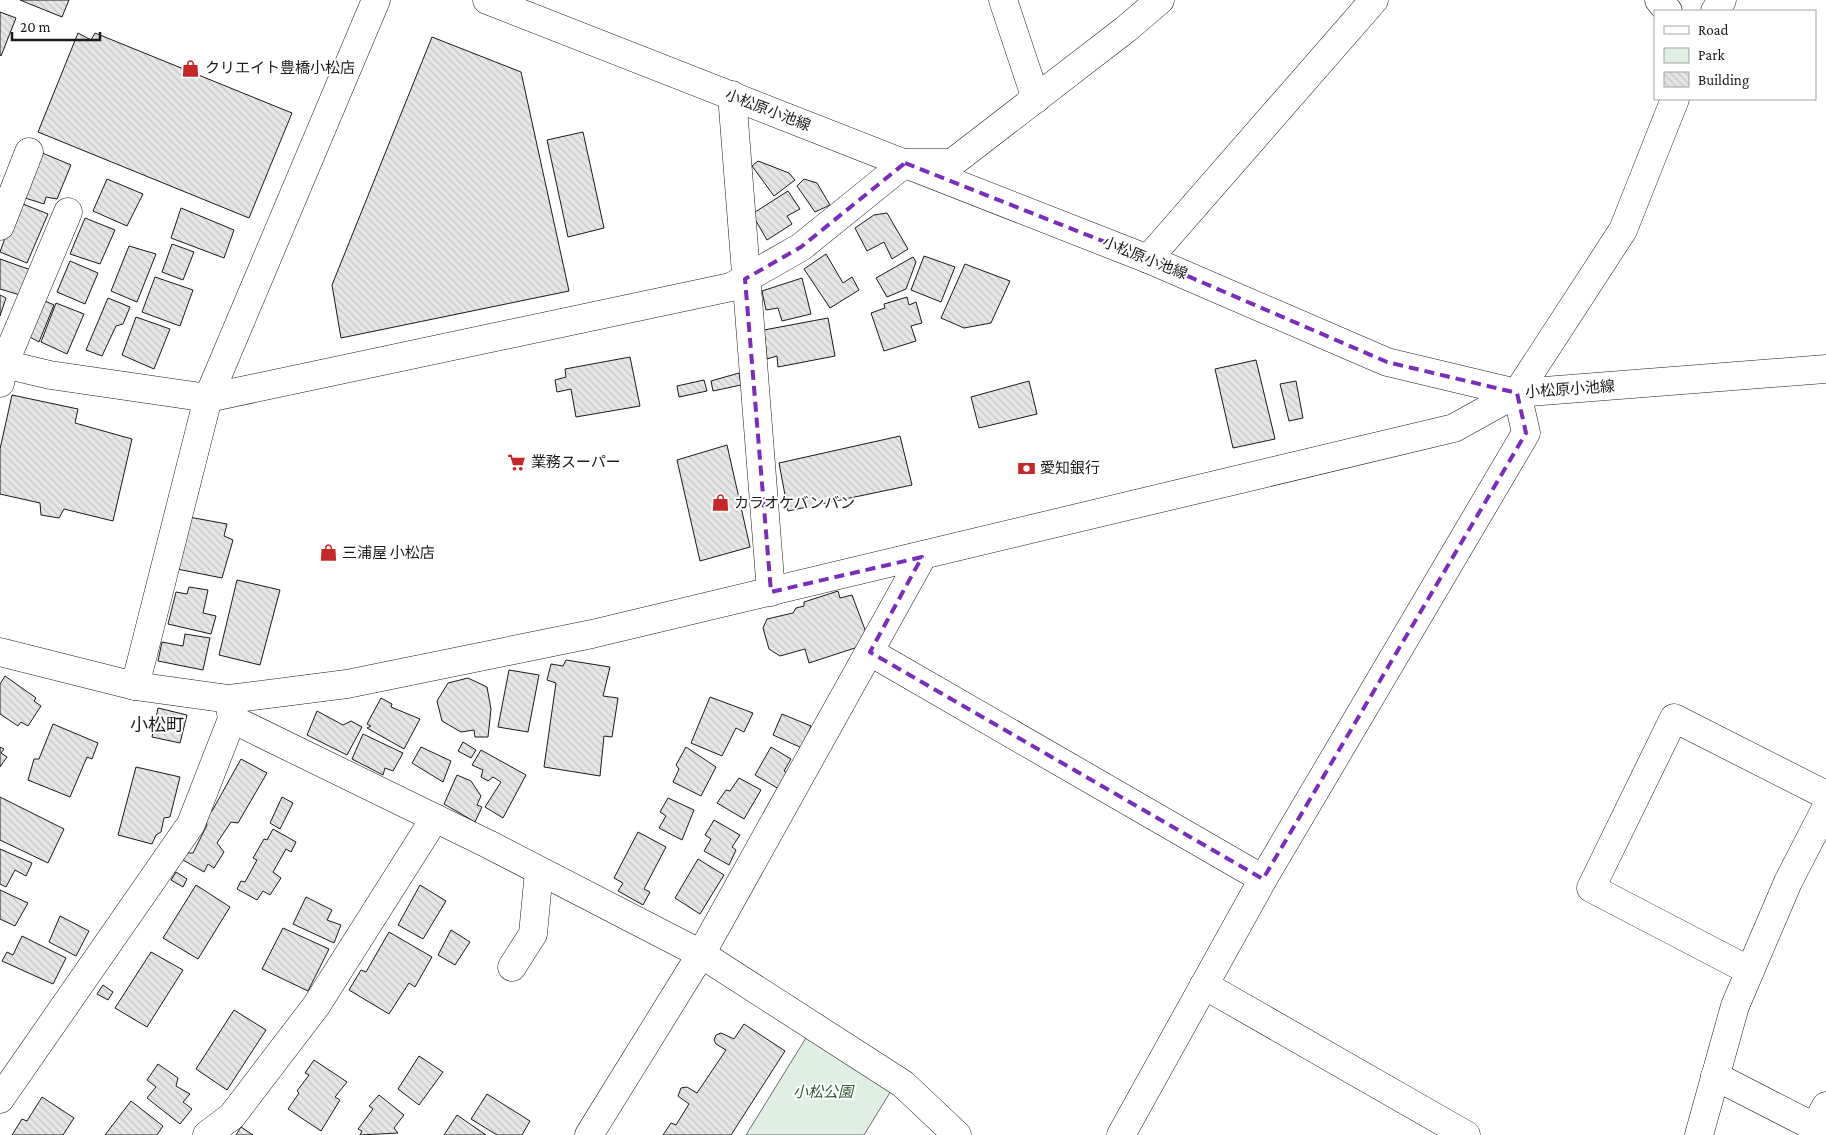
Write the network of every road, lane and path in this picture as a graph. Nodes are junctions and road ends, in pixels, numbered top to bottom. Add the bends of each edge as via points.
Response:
1 (376, 0) edge
2 (487, 0) edge
3 (1003, 0) edge
4 (1160, 0) edge
5 (1374, 0) edge
6 (1659, 0) edge
7 (1667, 10) edge
8 (732, 95) junction
9 (1036, 99) junction
10 (1675, 100) edge
11 (29, 152) dead end
12 (905, 163) junction
13 (68, 212) dead end
14 (0, 226) edge
15 (1148, 259) junction
16 (745, 279) junction
17 (1826, 369) edge
18 (1, 370) edge
19 (1517, 393) junction
20 (208, 398) junction
21 (922, 557) junction
22 (771, 592) junction
23 (0, 652) edge
24 (870, 652) junction
25 (135, 686) junction
26 (230, 709) junction
27 (1826, 795) edge
28 (1826, 808) edge
29 (435, 818) junction
30 (1817, 848) edge
31 (539, 871) junction
32 (1263, 879) junction
33 (701, 954) junction
34 (512, 967) dead end
35 (1750, 971) junction
36 (1204, 985) junction
37 (1715, 1076) junction
38 (0, 1099) edge
39 (1822, 1122) edge
40 (207, 1135) edge
41 (589, 1135) edge
42 (957, 1135) edge
43 (1121, 1135) edge
44 (1466, 1135) edge
45 (1699, 1135) edge

1 - 20 street
2 - 8 street, 小松原小池線
3 - 9 street
4 - 9 street
5 - 15 street
6 - 7 street
8 - 12 street, 小松原小池線
8 - 16 street
9 - 12 street via 952,164
10 - 19 street via 1623,230
11 - 14 street
12 - 15 street, 小松原小池線
12 - 16 street via 801,247
13 - 18 street
15 - 19 street, 小松原小池線 via 1387,362
16 - 20 street via 731,287
16 - 22 street
17 - 19 street, 小松原小池線
18 - 20 street
19 - 21 street via 1454,428
19 - 32 street via 1526,433
20 - 25 street
21 - 22 street
21 - 24 street
22 - 26 street via 592,634
23 - 25 street
24 - 32 street
24 - 33 street
25 - 26 street
26 - 29 street
26 - 38 street via 191,824
27 - 35 street via 1674,718 1591,888
28 - 30 street
29 - 31 street
29 - 40 street via 316,1006 232,1116
30 - 35 street via 1788,882
31 - 33 street
31 - 34 street via 533,934
32 - 36 street
33 - 41 street
33 - 42 street via 903,1084
35 - 37 street via 1735,1006
36 - 43 street
36 - 44 street
37 - 39 street
37 - 45 street

